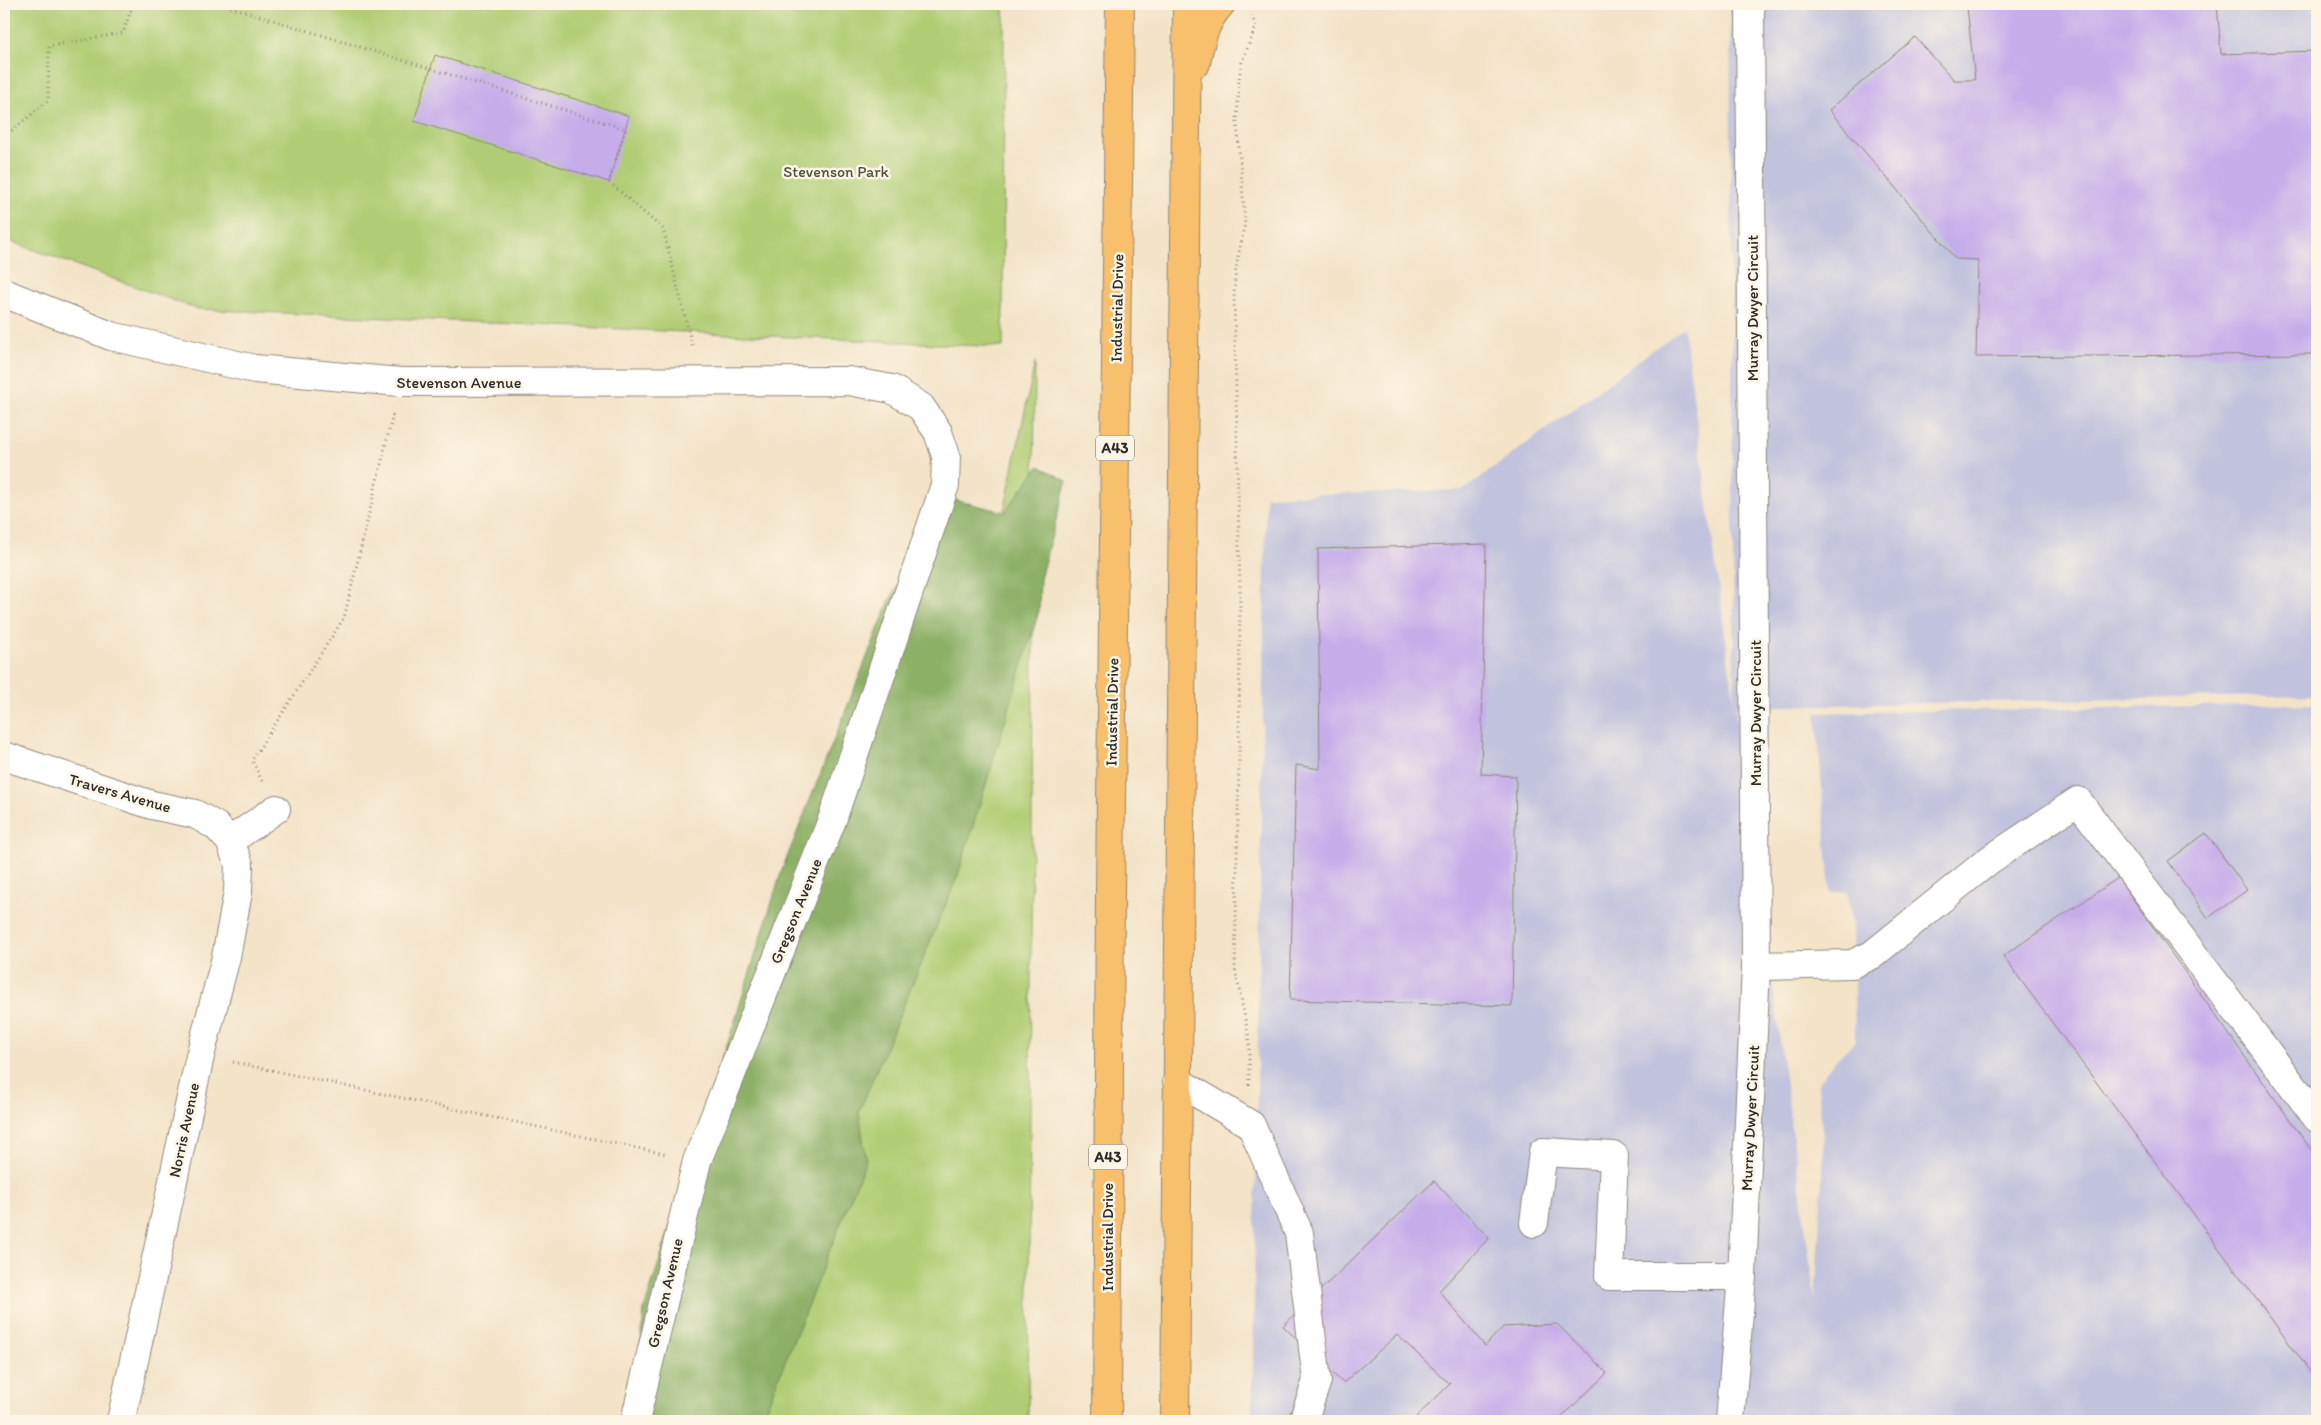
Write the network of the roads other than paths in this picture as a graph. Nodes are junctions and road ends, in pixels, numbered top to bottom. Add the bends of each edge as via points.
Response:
1 (1120, 4) edge
2 (1186, 4) edge
3 (1221, 4) edge
4 (1750, 4) edge
5 (1185, 127) junction
6 (4, 292) edge
7 (921, 407) joint
8 (4, 756) edge
9 (276, 809) road end
10 (230, 841) junction
11 (1756, 966) junction
12 (1177, 1081) junction
13 (2317, 1118) edge
14 (1534, 1223) dead end
15 (1742, 1276) junction
16 (121, 1421) edge
17 (635, 1421) edge
18 (1107, 1421) edge
19 (1175, 1421) edge
20 (1303, 1421) edge
21 (1730, 1421) edge

1 - 18 highway, Industrial Drive / A43
2 - 5 highway
3 - 5 highway via 1200,37
4 - 11 street, Murray Dwyer Circuit
5 - 12 highway
6 - 7 street, Stevenson Avenue via 111,336 255,369 400,382 849,381 892,389
7 - 17 street, Gregson Avenue via 938,432 946,456 945,486 832,820 697,1161
8 - 10 street, Travers Avenue via 152,804 195,814 216,826
9 - 10 street
10 - 16 street, Norris Avenue via 240,866 226,957 200,1056
11 - 13 street via 1852,964 1872,955 1988,861 2078,801
11 - 15 street, Murray Dwyer Circuit
12 - 19 highway
12 - 20 street via 1251,1125 1299,1233 1317,1381
14 - 15 street via 1543,1152 1614,1156 1609,1276
15 - 21 street, Murray Dwyer Circuit

